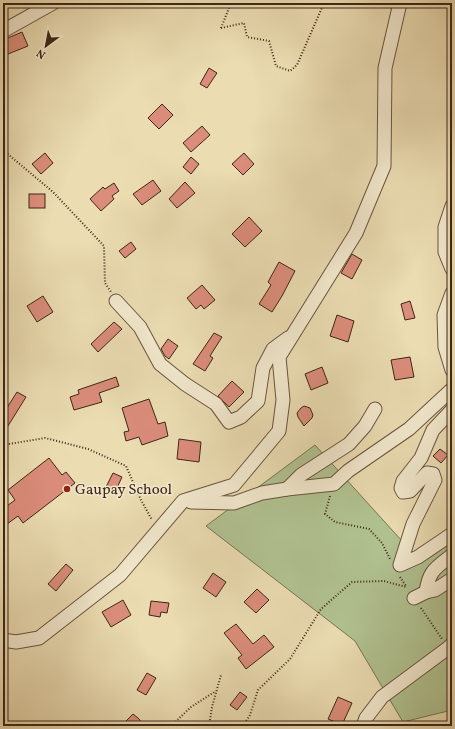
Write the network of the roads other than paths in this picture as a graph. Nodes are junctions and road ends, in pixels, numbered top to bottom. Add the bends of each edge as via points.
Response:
1 (53, 3) edge
2 (400, 3) edge
3 (3, 31) edge
4 (452, 206) edge
5 (452, 269) edge
6 (452, 293) edge
7 (116, 301) road end
8 (298, 328) junction
9 (452, 370) edge
10 (452, 390) edge
11 (375, 409) dead end
12 (452, 410) edge
13 (287, 489) junction
14 (184, 501) junction
15 (452, 534) edge
16 (452, 555) edge
17 (452, 579) edge
18 (426, 592) junction
19 (414, 598) road end
20 (3, 640) edge
21 (450, 646) edge
22 (363, 726) edge

1 - 3 street
2 - 8 street via 385,68 384,166 356,233
4 - 5 street via 445,227 445,252
6 - 9 street via 444,315 445,347
7 - 8 street via 140,327 160,364 216,404 229,422 242,417 258,401 263,368 273,349
8 - 14 street via 279,357 283,400 279,431 234,485
10 - 13 street via 409,429 348,471 334,484
11 - 13 street via 365,426 349,444 300,476
12 - 15 street via 433,430 420,458 403,481 403,492 410,491 427,473 433,474 435,480 413,524 397,567 418,557
13 - 14 street via 262,493 234,503
14 - 20 street via 120,575 39,638 16,642
16 - 18 street via 431,572
17 - 18 street via 435,590
18 - 19 street
21 - 22 street via 382,697

